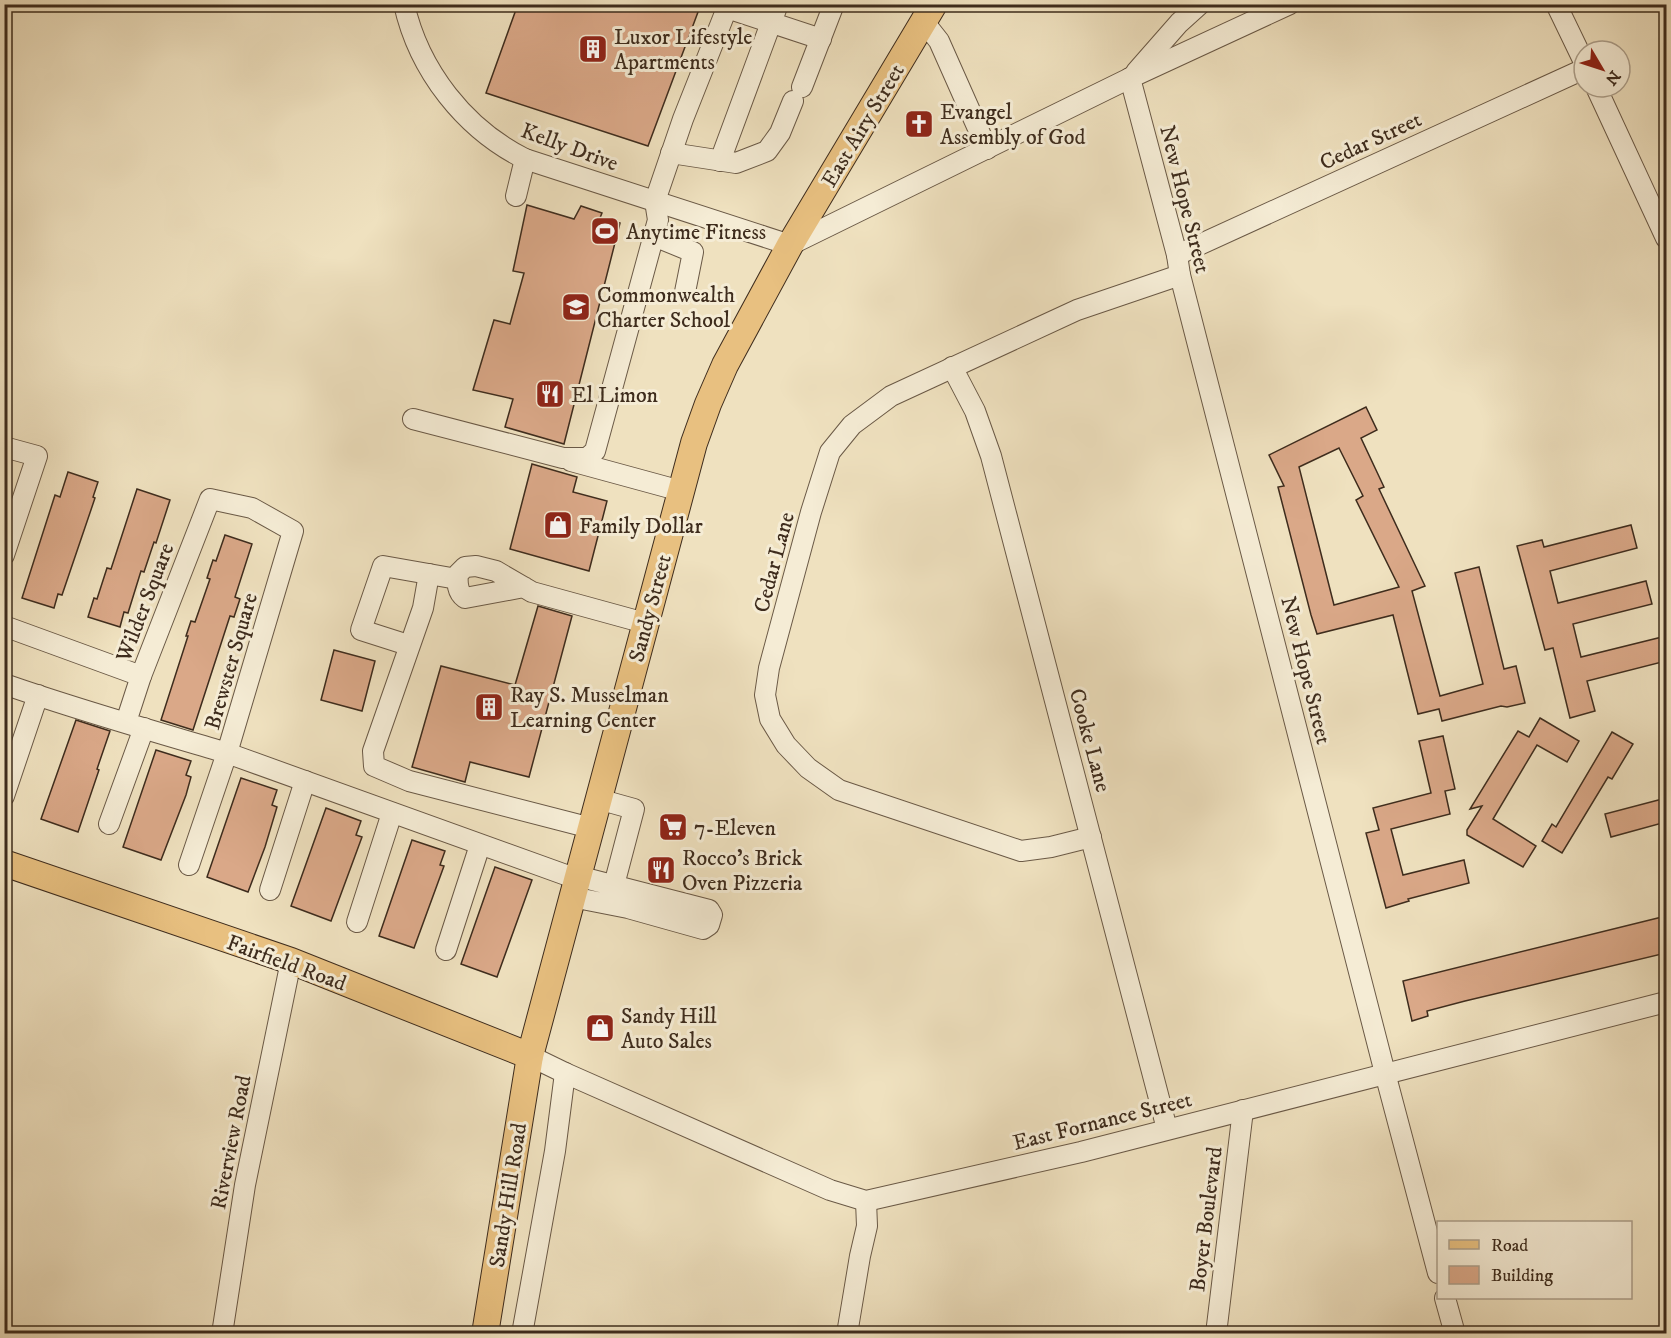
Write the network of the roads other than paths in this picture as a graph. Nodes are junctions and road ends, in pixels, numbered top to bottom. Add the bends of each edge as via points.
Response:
1 (404, 4) edge
2 (834, 4) edge
3 (1200, 4) edge
4 (1290, 4) edge
5 (1556, 4) edge
6 (929, 13) edge
7 (775, 14) edge
8 (821, 39) junction
9 (1573, 39) edge
10 (1572, 74) edge
11 (1130, 78) junction
12 (1602, 99) edge
13 (987, 148) junction
14 (671, 153) junction
15 (525, 159) junction
16 (720, 161) junction
17 (516, 196) dead end
18 (655, 201) junction
19 (654, 236) junction
20 (1666, 236) edge
21 (790, 244) junction
22 (1177, 255) junction
23 (1180, 275) junction
24 (685, 292) dead end
25 (952, 368) junction
26 (413, 419) dead end
27 (4, 447) edge
28 (563, 458) junction
29 (681, 491) junction
30 (210, 499) joint
31 (4, 555) edge
32 (429, 574) junction
33 (645, 623) junction
34 (4, 626) edge
35 (408, 645) junction
36 (141, 676) junction
37 (4, 684) edge
38 (38, 695) junction
39 (135, 725) junction
40 (227, 753) junction
41 (305, 781) junction
42 (4, 796) edge
43 (598, 799) junction
44 (392, 813) junction
45 (109, 824) dead end
46 (591, 828) junction
47 (1091, 837) junction
48 (480, 845) junction
49 (4, 863) edge
50 (189, 865) dead end
51 (575, 884) junction
52 (614, 885) junction
53 (270, 890) dead end
54 (357, 922) dead end
55 (446, 950) dead end
56 (291, 961) junction
57 (1666, 1002) edge
58 (530, 1056) junction
59 (565, 1073) junction
60 (1385, 1074) junction
61 (1243, 1110) junction
62 (1167, 1129) junction
63 (866, 1201) junction
64 (1437, 1269) edge
65 (1445, 1299) edge
66 (222, 1334) edge
67 (485, 1334) edge
68 (522, 1334) edge
69 (847, 1334) edge
70 (1216, 1334) edge
71 (1455, 1334) edge

1 - 15 street, Kelly Drive via 411,31 441,88 478,128
2 - 8 street
3 - 11 street
4 - 11 street
5 - 9 street
6 - 13 street
6 - 21 main road, East Airy Street
7 - 8 street
7 - 14 street via 727,8
7 - 16 street
8 - 16 street via 780,134 767,151 736,164
10 - 22 street, Cedar Street
11 - 13 street
11 - 22 street, New Hope Street
12 - 20 street
13 - 21 street
14 - 16 street
14 - 18 street
15 - 17 street
15 - 18 street, Kelly Drive
18 - 19 street via 658,220
18 - 21 street, Kelly Drive
19 - 24 street via 693,252
19 - 28 street via 595,451 587,458
21 - 29 main road, Sandy Street via 725,364 704,414
22 - 23 street, New Hope Street
23 - 25 street, Cedar Lane via 1077,310
23 - 60 street, New Hope Street
25 - 47 street, Cooke Lane via 975,411 991,456
25 - 47 street, Cedar Lane via 891,396 852,425 830,452 769,668 765,695 770,719 786,745 808,768 839,790 1021,851
26 - 28 street
27 - 31 street via 37,456
28 - 29 street
29 - 33 main road, Sandy Street
30 - 36 street, Wilder Square
30 - 40 street, Brewster Square via 252,508 293,531
32 - 33 street via 457,579 465,567 476,566 502,573 532,592
32 - 35 street via 423,608
32 - 35 street via 383,566 361,630
33 - 43 main road, Sandy Street
34 - 36 street
35 - 46 street via 373,751 374,765 409,781
36 - 39 street, Wilder Square
37 - 38 street, Brewster Square
38 - 39 street, Brewster Square
38 - 42 street
39 - 40 street, Brewster Square
39 - 45 street, Wilder Square
40 - 41 street
40 - 50 street
41 - 44 street
41 - 53 street
43 - 46 main road, Sandy Street
43 - 52 street via 634,809
44 - 48 street
44 - 54 street
46 - 51 main road, Sandy Street
47 - 62 street, Cooke Lane
48 - 51 street
48 - 55 street
49 - 56 main road, Fairfield Road
51 - 52 street
51 - 52 street via 628,908 703,929 709,925 709,910
51 - 58 main road, Sandy Street
56 - 58 main road, Fairfield Road
56 - 66 street, Riverview Road via 245,1185
57 - 60 street, East Fornance Street
58 - 59 street, Fairfield Road
58 - 67 main road, Sandy Hill Road
59 - 63 street, East Fornance Street via 830,1190
59 - 68 street
60 - 61 street, East Fornance Street
60 - 64 street, New Hope Street
61 - 62 street, East Fornance Street
61 - 70 street, Boyer Boulevard
62 - 63 street, East Fornance Street
63 - 69 street via 867,1226
65 - 71 street

